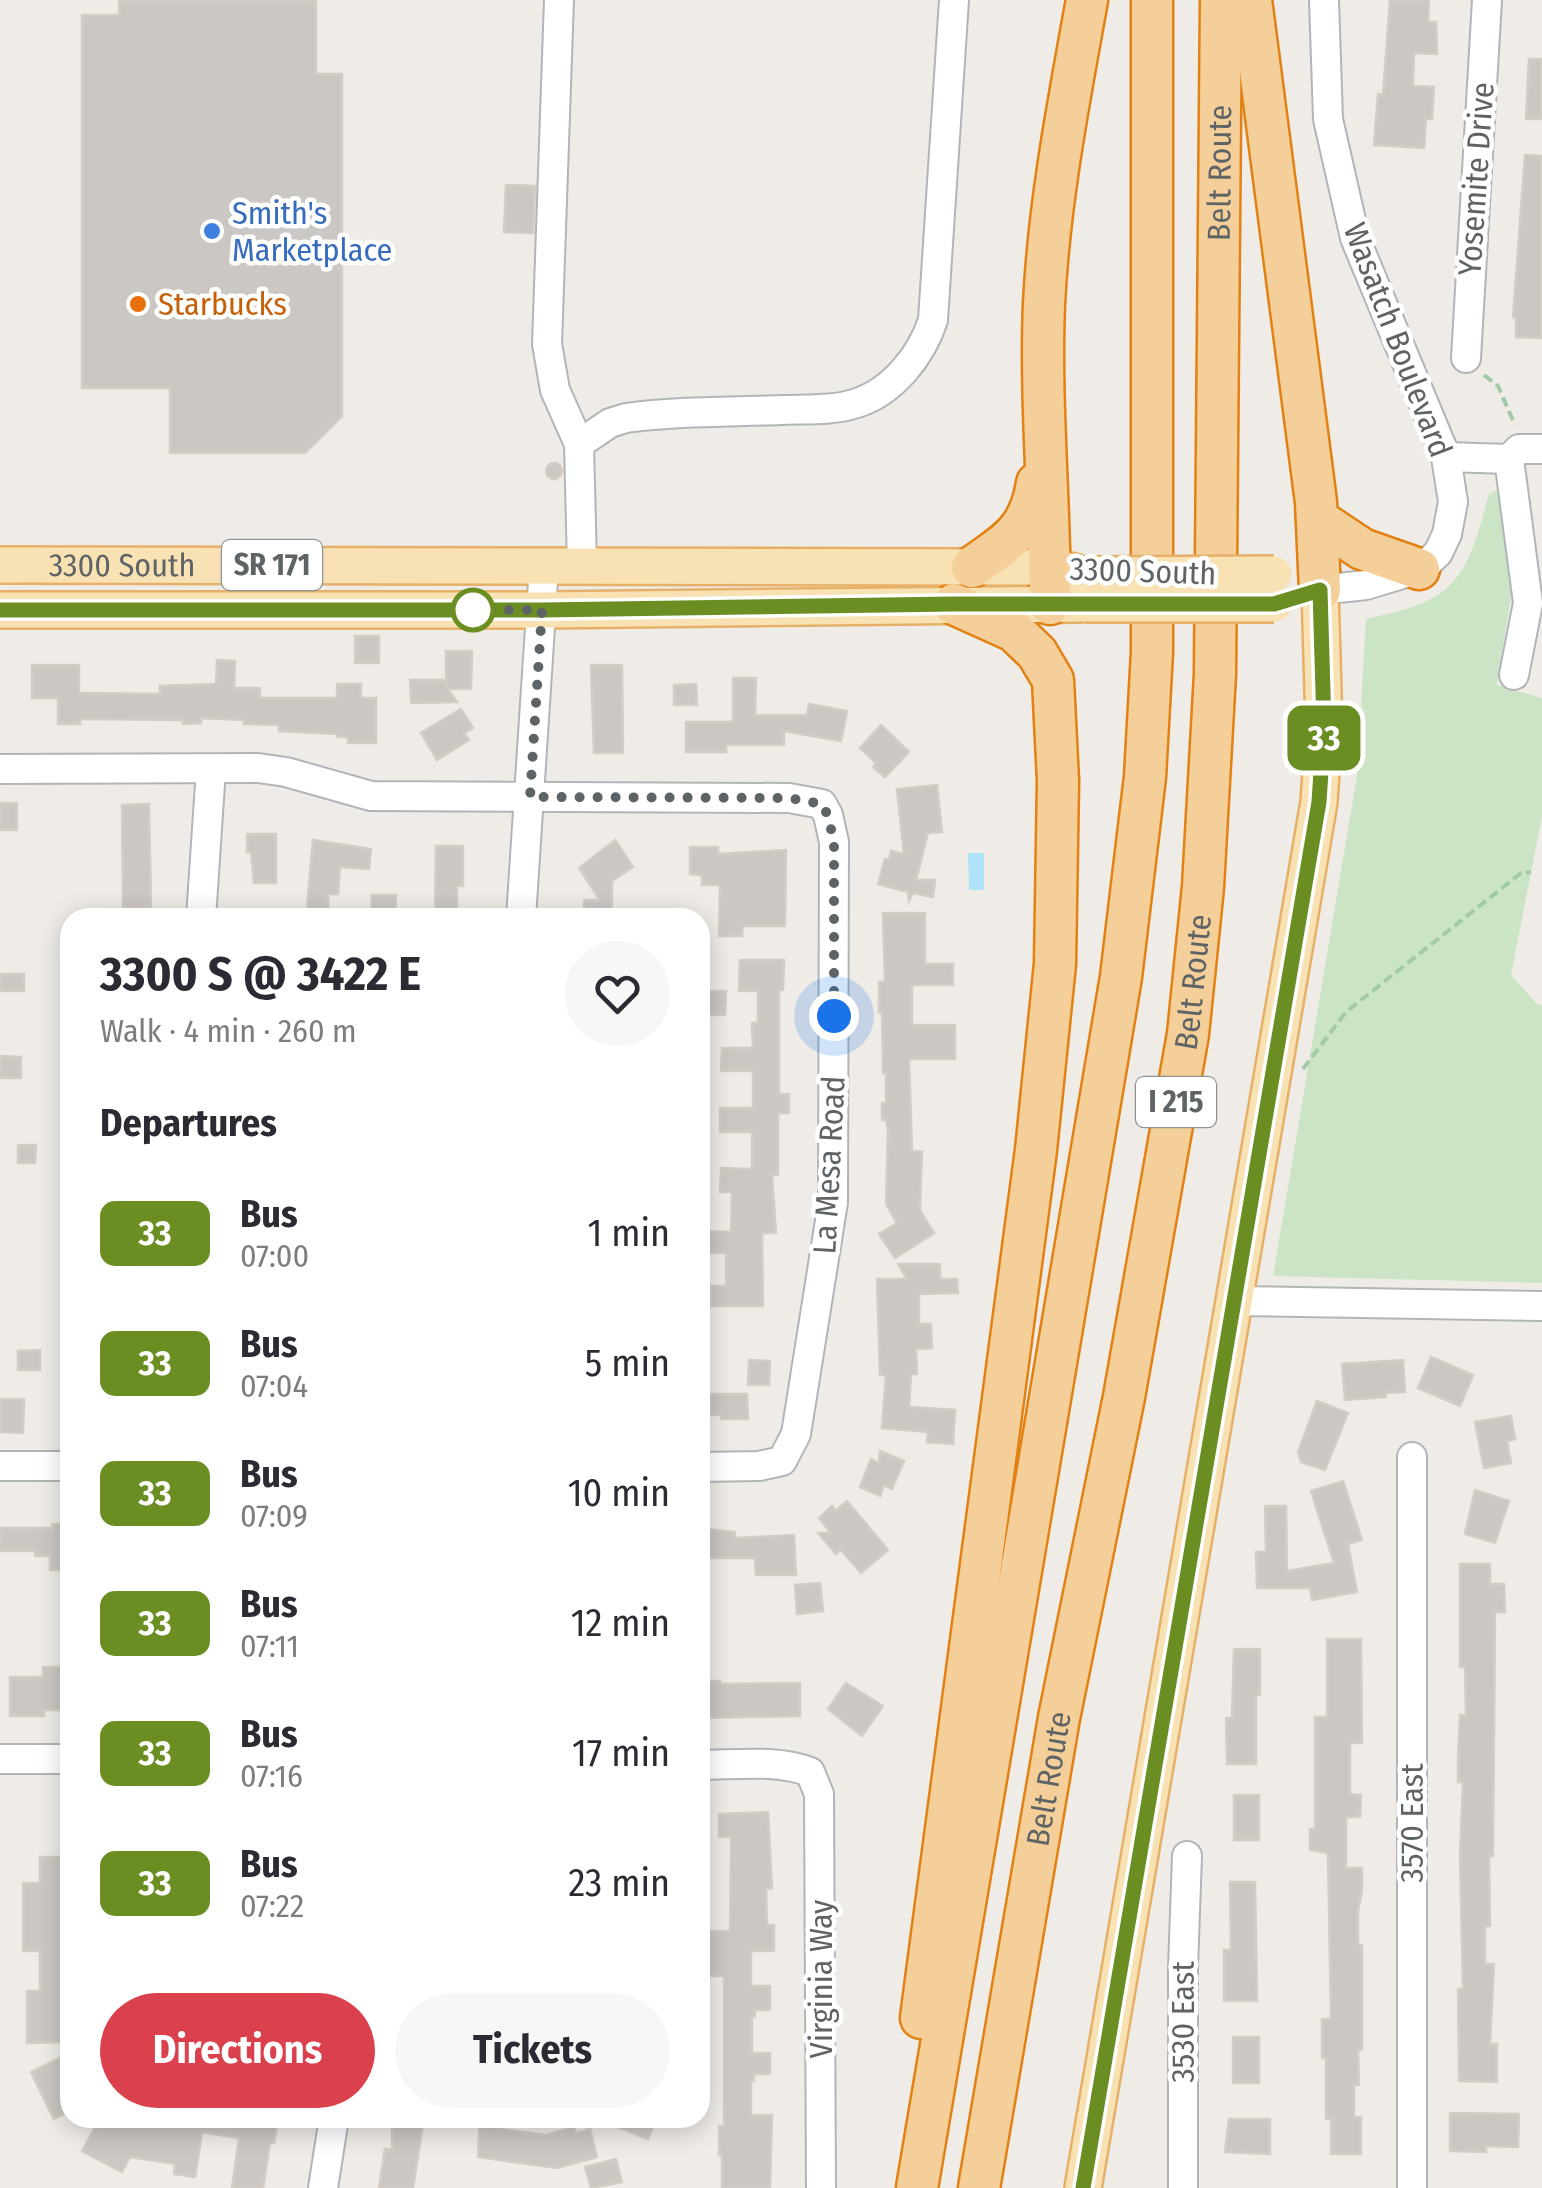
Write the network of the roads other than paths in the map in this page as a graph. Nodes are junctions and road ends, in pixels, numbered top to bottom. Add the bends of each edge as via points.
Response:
1 (559, 0) edge
2 (954, 0) edge
3 (1086, 0) edge
4 (1152, 0) edge
5 (1221, 0) edge
6 (1251, 0) edge
7 (1324, 0) edge
8 (1487, 0) edge
9 (1466, 358) road end
10 (1042, 439) junction
11 (579, 444) junction
12 (1542, 450) edge
13 (1446, 458) junction
14 (1508, 459) junction
15 (1317, 520) junction
16 (0, 565) edge
17 (544, 566) junction
18 (582, 566) junction
19 (972, 567) junction
20 (1419, 570) junction
21 (1067, 587) junction
22 (1320, 590) junction
23 (954, 604) junction
24 (0, 610) edge
25 (542, 610) junction
26 (1514, 675) dead end
27 (0, 769) edge
28 (211, 769) junction
29 (530, 797) junction
30 (202, 908) edge
31 (522, 908) edge
32 (1235, 1301) junction
33 (1542, 1306) edge
34 (1412, 1457) dead end
35 (0, 1466) edge
36 (60, 1466) edge
37 (710, 1467) edge
38 (0, 1758) edge
39 (60, 1759) edge
40 (710, 1765) edge
41 (1187, 1856) dead end
42 (332, 2128) edge
43 (323, 2188) edge
44 (821, 2188) edge
45 (904, 2188) edge
46 (917, 2188) edge
47 (979, 2188) edge
48 (1083, 2188) edge
49 (1183, 2188) edge
50 (1412, 2188) edge

1 - 11 street via 546,344 555,390
2 - 11 street via 933,320 913,361 857,404 626,418
3 - 10 highway via 1044,302
4 - 46 highway, Belt Route / I 215 via 1152,652 1145,776 1121,977
5 - 47 highway, Belt Route / I 215 via 1215,674 1188,1034 1059,1718
6 - 15 highway
7 - 13 street, Wasatch Boulevard via 1328,119 1355,238
8 - 9 street, Yosemite Drive
10 - 19 highway via 1034,504 1017,536
10 - 21 highway
11 - 18 street
12 - 14 street via 1519,450
13 - 14 street
13 - 20 street, Wasatch Boulevard via 1453,490 1450,524 1438,553
14 - 26 street via 1528,602
15 - 20 highway via 1362,549
15 - 22 highway
16 - 17 main road, 3300 South / SR 171
17 - 18 main road, 3300 South / SR 171
17 - 25 street
18 - 19 main road, 3300 South / SR 171
19 - 21 main road, 3300 South / SR 171
20 - 22 street via 1366,586
21 - 22 main road, 3300 South / SR 171, bridge
21 - 23 main road, 3300 South / SR 171
22 - 32 main road via 1319,802
23 - 25 main road, 3300 South / SR 171
23 - 45 highway via 1014,632 1037,652 1053,680 1055,964 927,1953
24 - 25 main road, 3300 South / SR 171
25 - 29 street
27 - 28 street
28 - 29 street via 286,772 370,796
28 - 30 street
29 - 31 street
29 - 37 street, La Mesa Road via 789,798 822,804 828,816 834,842 834,1188 796,1434 782,1461
32 - 33 street
32 - 48 main road
34 - 50 street, 3570 East
35 - 36 street
38 - 39 street
40 - 44 street, Virginia Way via 810,1772 820,1807
41 - 49 street, 3530 East
42 - 43 street

